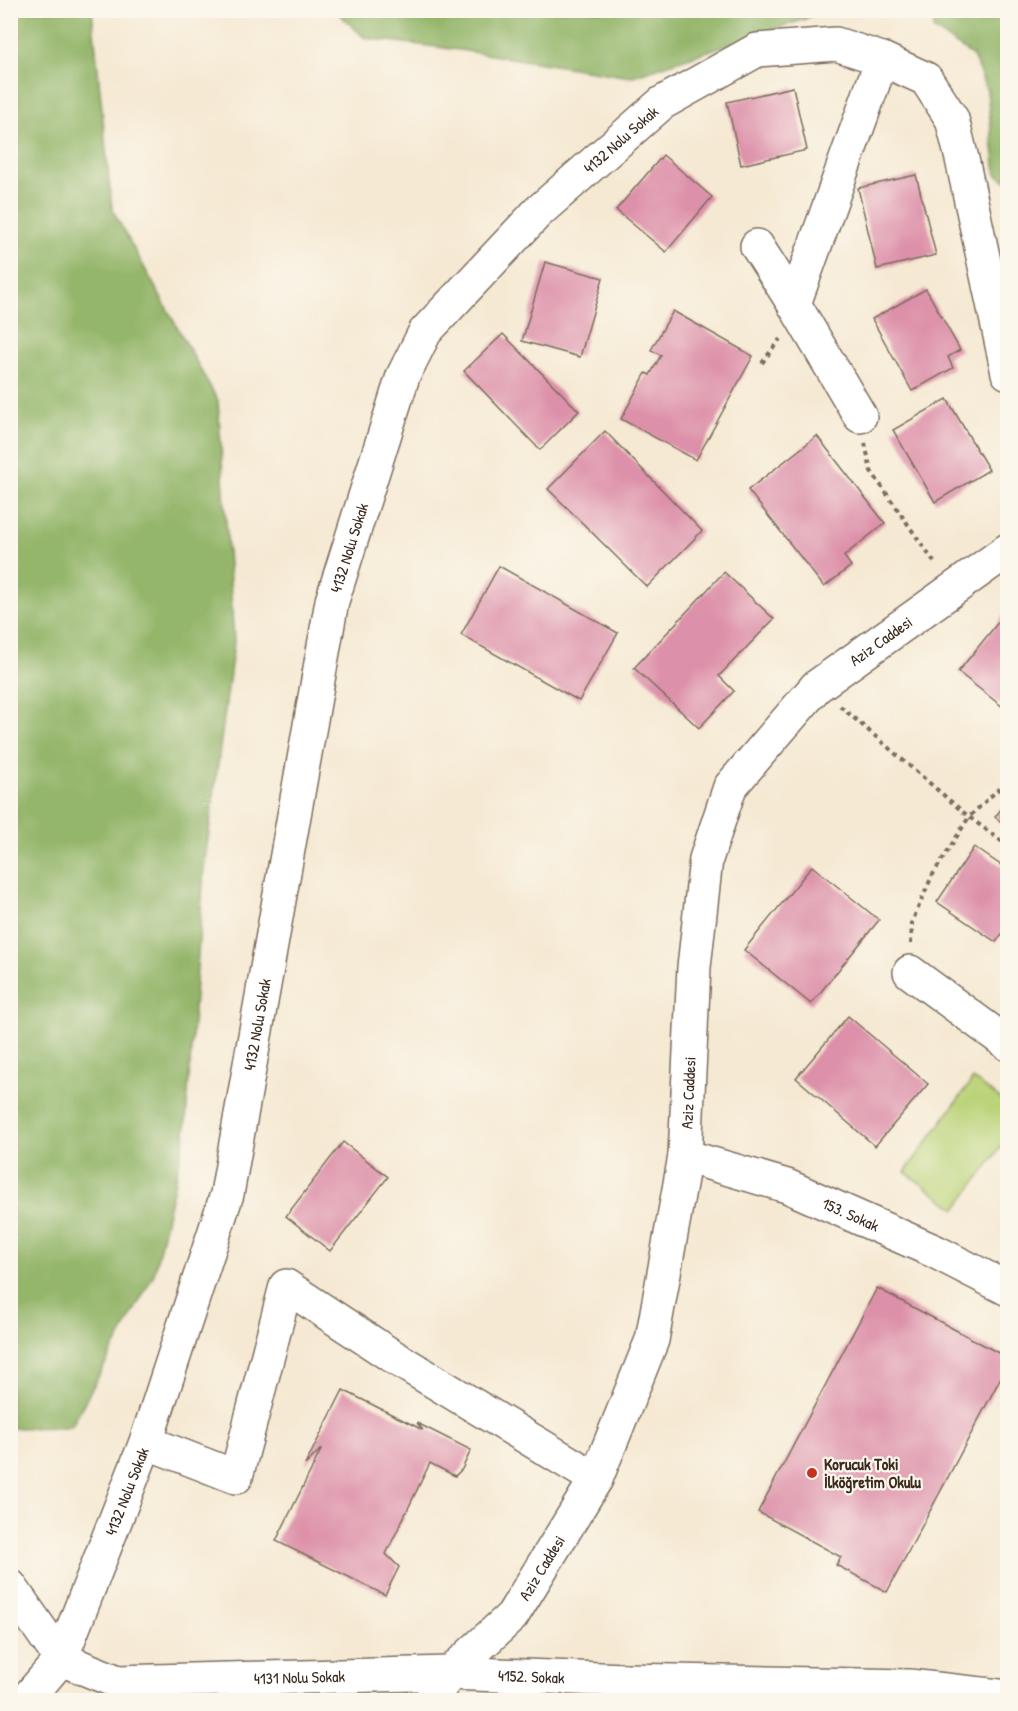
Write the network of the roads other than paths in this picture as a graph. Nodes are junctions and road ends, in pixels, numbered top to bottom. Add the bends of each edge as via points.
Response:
1 (882, 59) junction
2 (757, 246) dead end
3 (794, 304) junction
4 (1008, 374) edge
5 (860, 416) road end
6 (1008, 550) edge
7 (910, 972) road end
8 (1008, 1044) edge
9 (685, 1156) junction
10 (1008, 1289) edge
11 (146, 1442) junction
12 (596, 1479) junction
13 (10, 1586) edge
14 (62, 1659) junction
15 (450, 1674) junction
16 (1008, 1697) edge
17 (26, 1701) edge
18 (431, 1701) edge

1 - 3 street
1 - 4 street, 4132 Nolu Sokak via 926,79 952,119
1 - 11 street, 4132 Nolu Sokak via 836,44 757,50 662,103 538,212 425,332 403,376 332,601 227,1194
2 - 3 street
3 - 5 street
6 - 9 street, Aziz Caddesi via 816,687 730,787 705,859 694,968
7 - 8 street
9 - 10 street, 153. Sokak via 787,1186 936,1252
9 - 12 street, Aziz Caddesi via 652,1340
11 - 12 street via 236,1477 286,1286 392,1356
11 - 14 street, 4132 Nolu Sokak
12 - 15 street, Aziz Caddesi via 512,1616
13 - 14 street
14 - 15 street, 4131 Nolu Sokak via 118,1682
14 - 17 street, 4132 Nolu Sokak
15 - 16 street, 4152. Sokak via 909,1686
15 - 18 street, Aziz Caddesi

